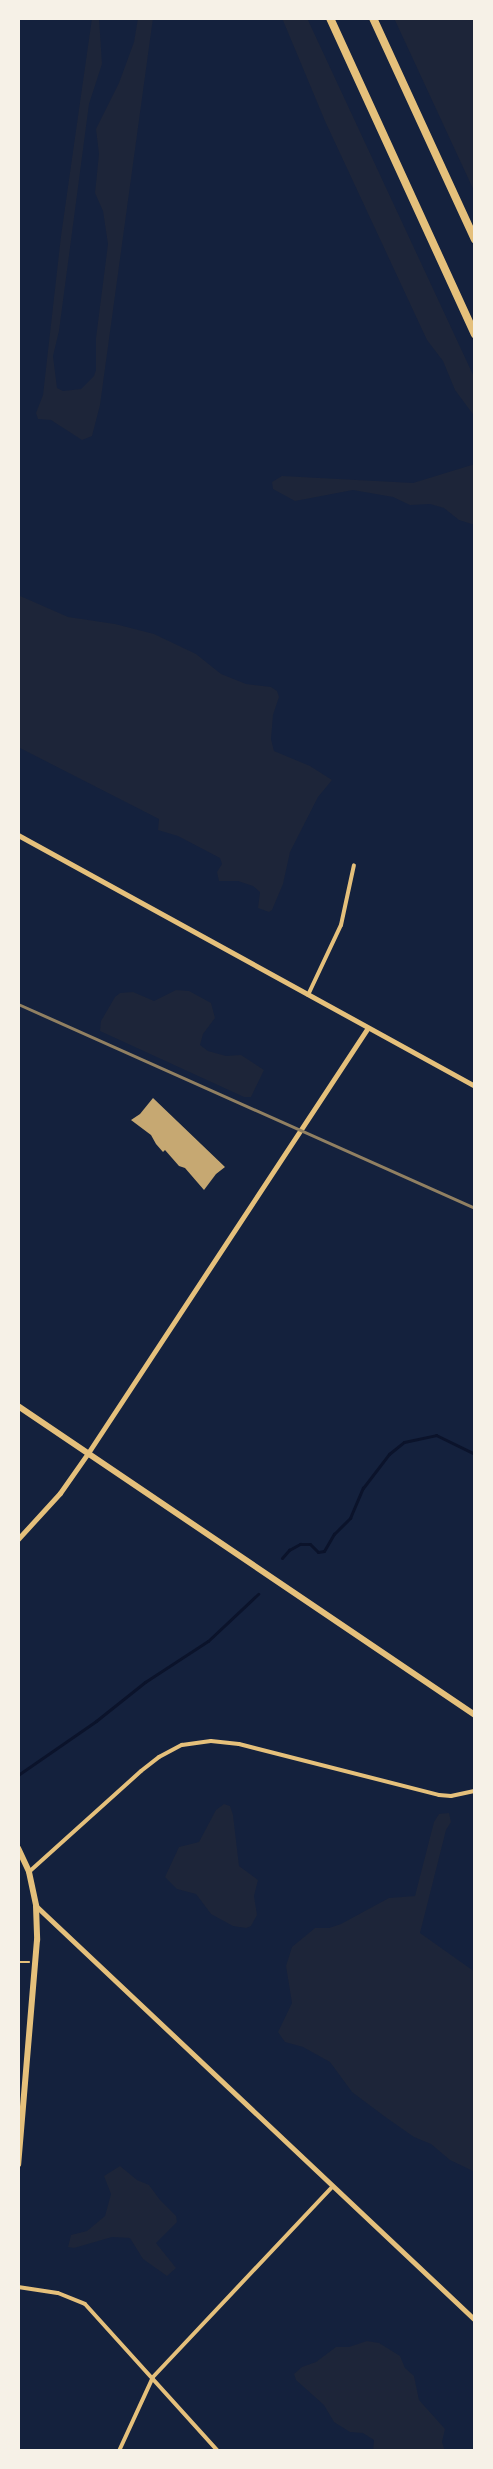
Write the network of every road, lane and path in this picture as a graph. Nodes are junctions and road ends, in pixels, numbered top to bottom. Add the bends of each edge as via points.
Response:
1 (330, 18) edge
2 (373, 18) edge
3 (475, 240) edge
4 (475, 334) edge
5 (18, 835) edge
6 (354, 865) dead end
7 (308, 996) junction
8 (368, 1029) junction
9 (475, 1086) edge
10 (18, 1406) edge
11 (88, 1453) junction
12 (18, 1539) edge
13 (475, 1715) edge
14 (475, 1791) edge
15 (18, 1848) edge
16 (29, 1872) junction
17 (36, 1906) junction
18 (18, 2164) edge
19 (332, 2187) junction
20 (18, 2287) edge
21 (475, 2320) edge
22 (153, 2377) junction
23 (119, 2451) edge
24 (218, 2451) edge

1 - 4 highway
2 - 3 highway
5 - 7 street
6 - 7 street via 341,926
7 - 8 street
8 - 9 street
8 - 11 street
10 - 11 main road
11 - 12 street via 60,1493
11 - 13 main road
14 - 16 street via 451,1797 439,1795 238,1744 211,1741 182,1745 141,1771
15 - 16 main road
16 - 17 main road
17 - 18 main road via 37,1940
17 - 19 street
19 - 21 street
19 - 22 street
20 - 22 street via 58,2293 85,2304
22 - 23 street
22 - 24 street

